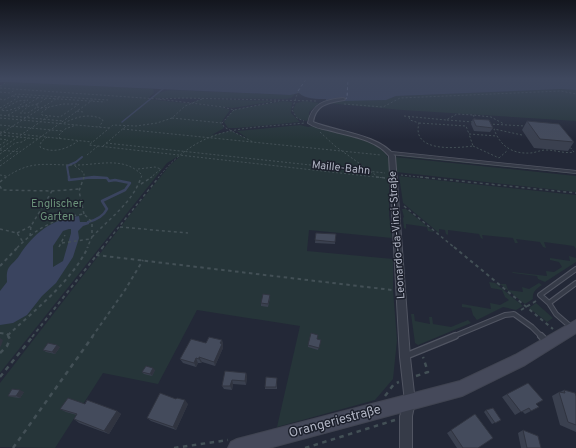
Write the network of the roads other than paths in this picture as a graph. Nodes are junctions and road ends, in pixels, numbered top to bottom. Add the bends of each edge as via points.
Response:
1 (343, 99) dead end
2 (391, 155) junction
3 (576, 172) edge
4 (576, 269) edge
5 (576, 283) edge
6 (549, 303) junction
7 (570, 330) edge
8 (548, 344) junction
9 (405, 357) junction
10 (408, 409) junction
11 (237, 448) edge
12 (406, 448) edge

1 - 2 street via 324,102 314,110 311,115 312,124 356,136 380,146
2 - 3 lane
2 - 9 street, Leonardo-da-Vinci-Straße
4 - 6 lane via 540,295
5 - 6 lane
6 - 7 lane
7 - 8 main road, Orangeriestraße
8 - 9 lane via 532,327 514,314
8 - 10 main road, Orangeriestraße via 462,388
9 - 10 street, Leonardo-da-Vinci-Straße
10 - 11 main road, Orangeriestraße
10 - 12 street, Leonardo-da-Vinci-Straße

